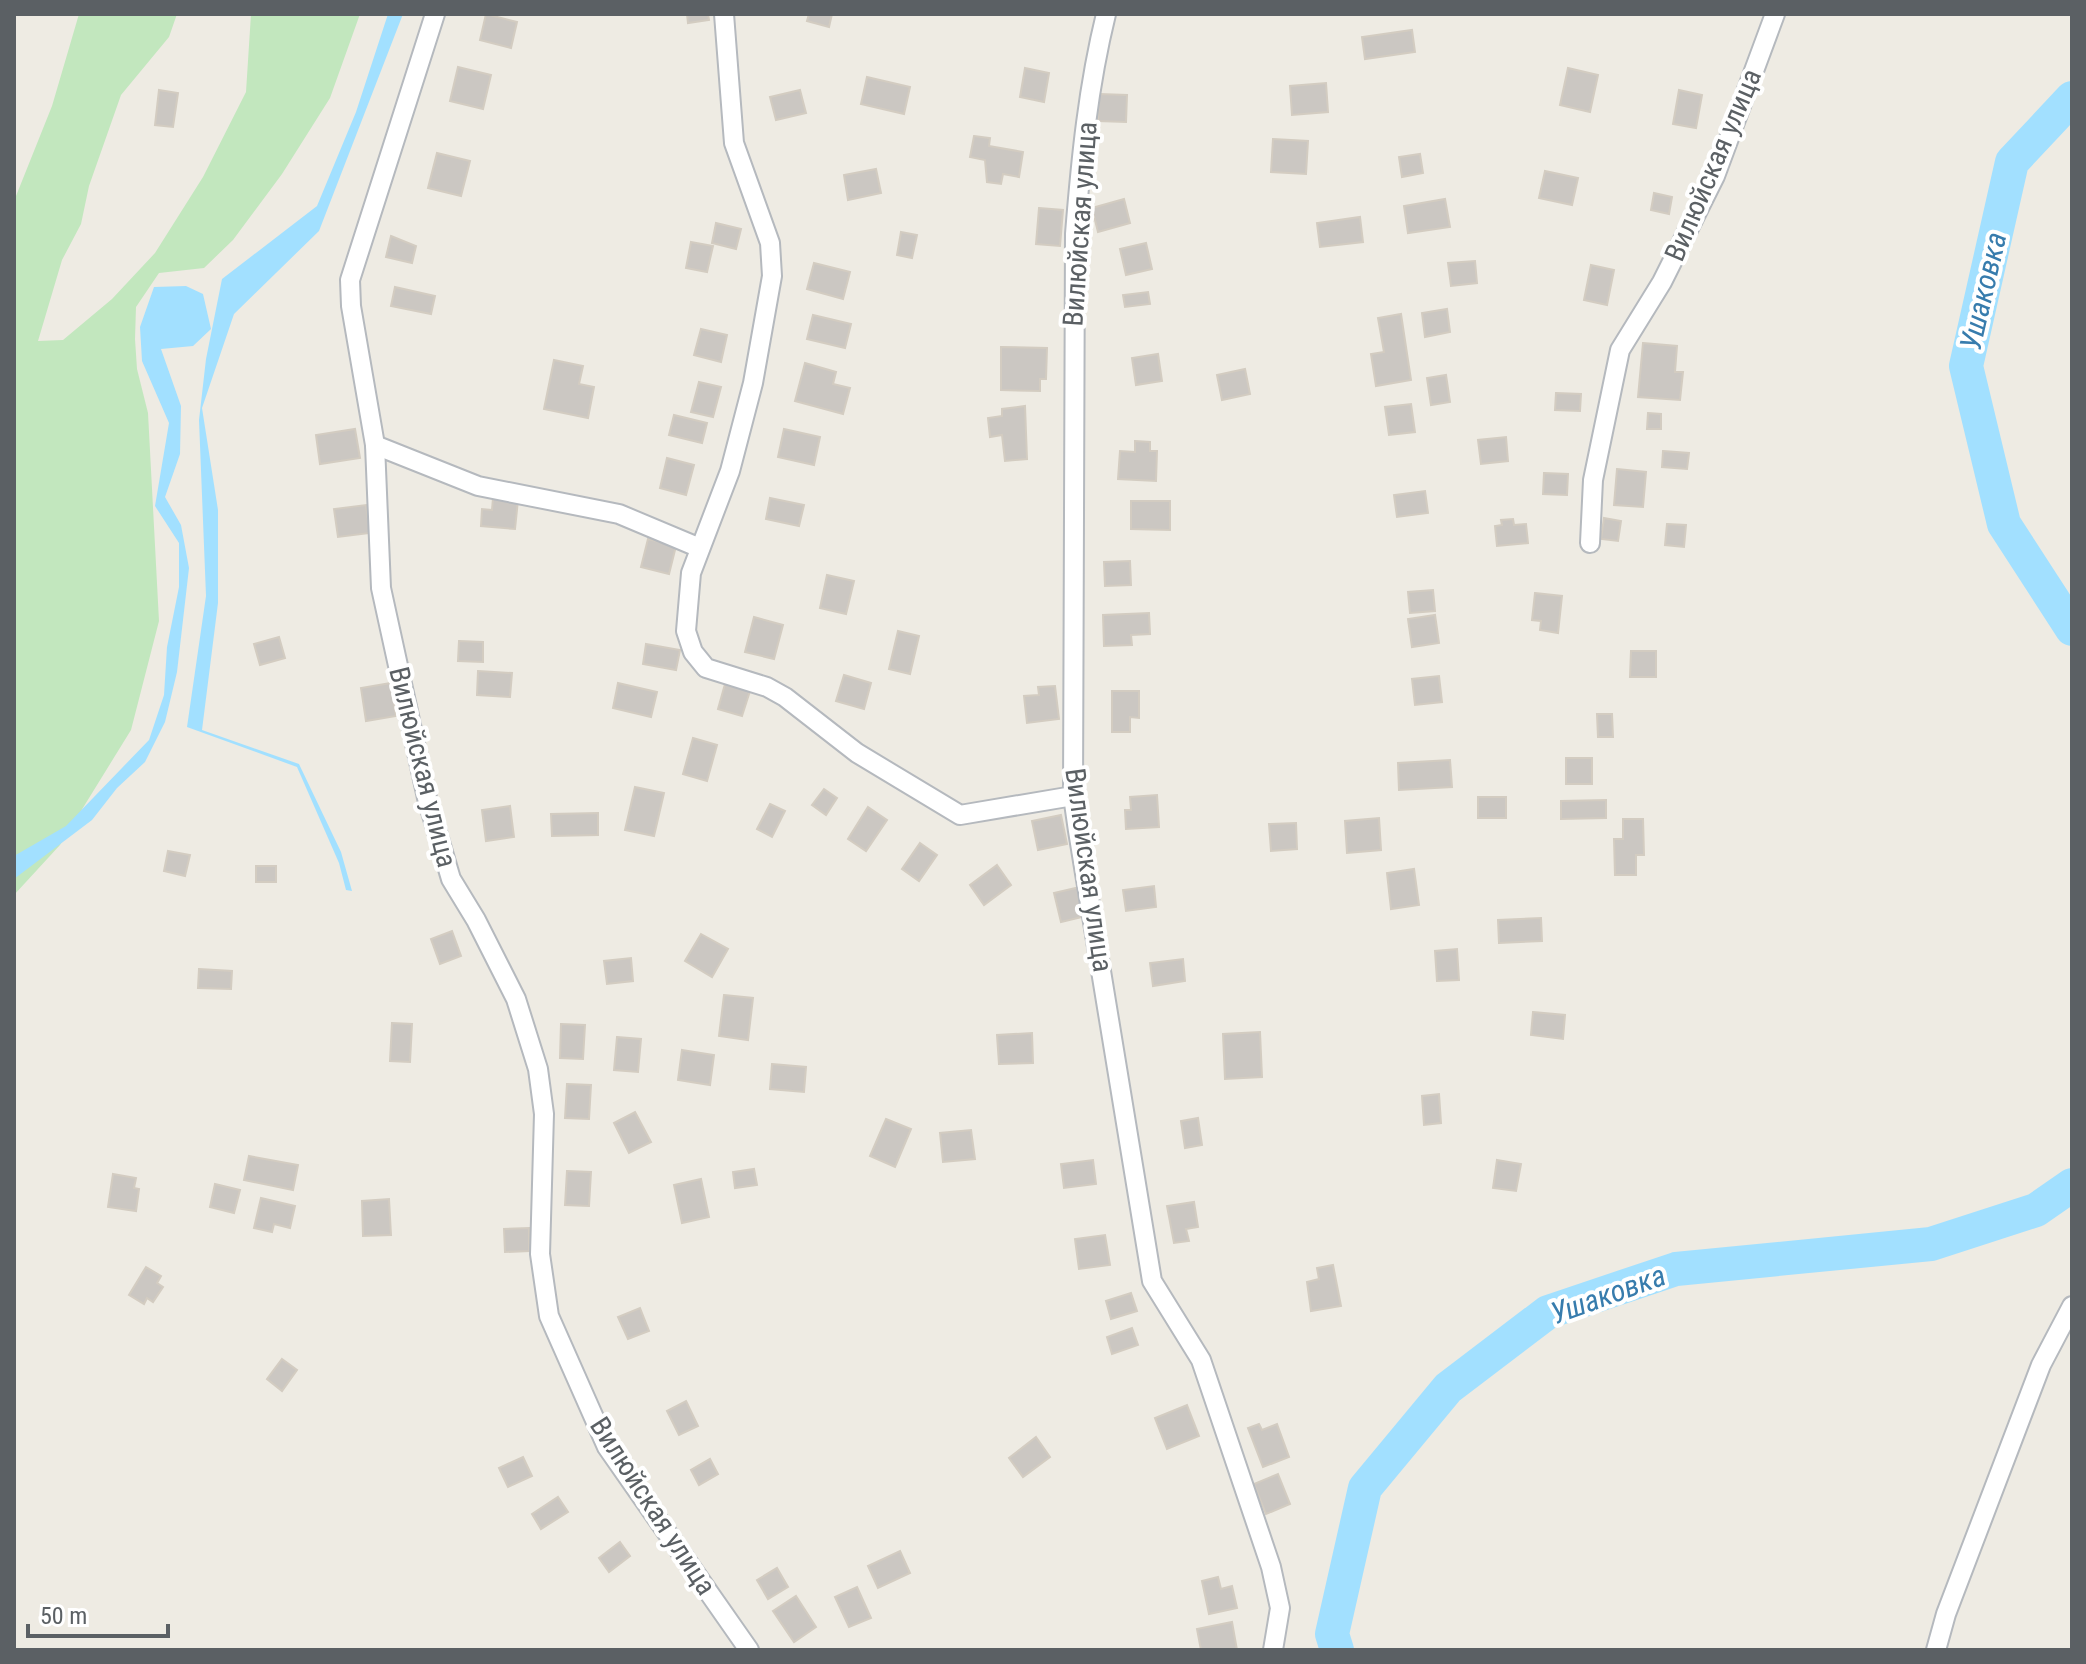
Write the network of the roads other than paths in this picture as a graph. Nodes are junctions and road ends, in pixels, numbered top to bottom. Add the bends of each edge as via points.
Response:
1 (435, 14) edge
2 (724, 14) edge
3 (1106, 14) edge
4 (1775, 14) edge
5 (375, 445) junction
6 (1590, 543) dead end
7 (700, 548) junction
8 (1073, 796) junction
9 (2072, 1306) edge
10 (749, 1650) edge
11 (1273, 1650) edge
12 (1936, 1650) edge

1 - 5 street, Вилюйская улица via 350,280
2 - 7 street via 734,143 770,243 772,276 730,471
3 - 8 street, Вилюйская улица via 1093,65 1075,234
4 - 6 street, Вилюйская улица via 1715,176 1662,282 1620,350 1593,480
5 - 7 street via 478,486 619,514
5 - 10 street, Вилюйская улица via 381,588 427,798 451,879 516,999 538,1069 544,1114 540,1254 549,1316 607,1447
7 - 8 street via 686,602 686,631 706,668 785,697 857,753 960,815
8 - 11 street, Вилюйская улица via 1152,1281 1201,1360 1266,1552 1280,1608
9 - 12 street via 2041,1365

